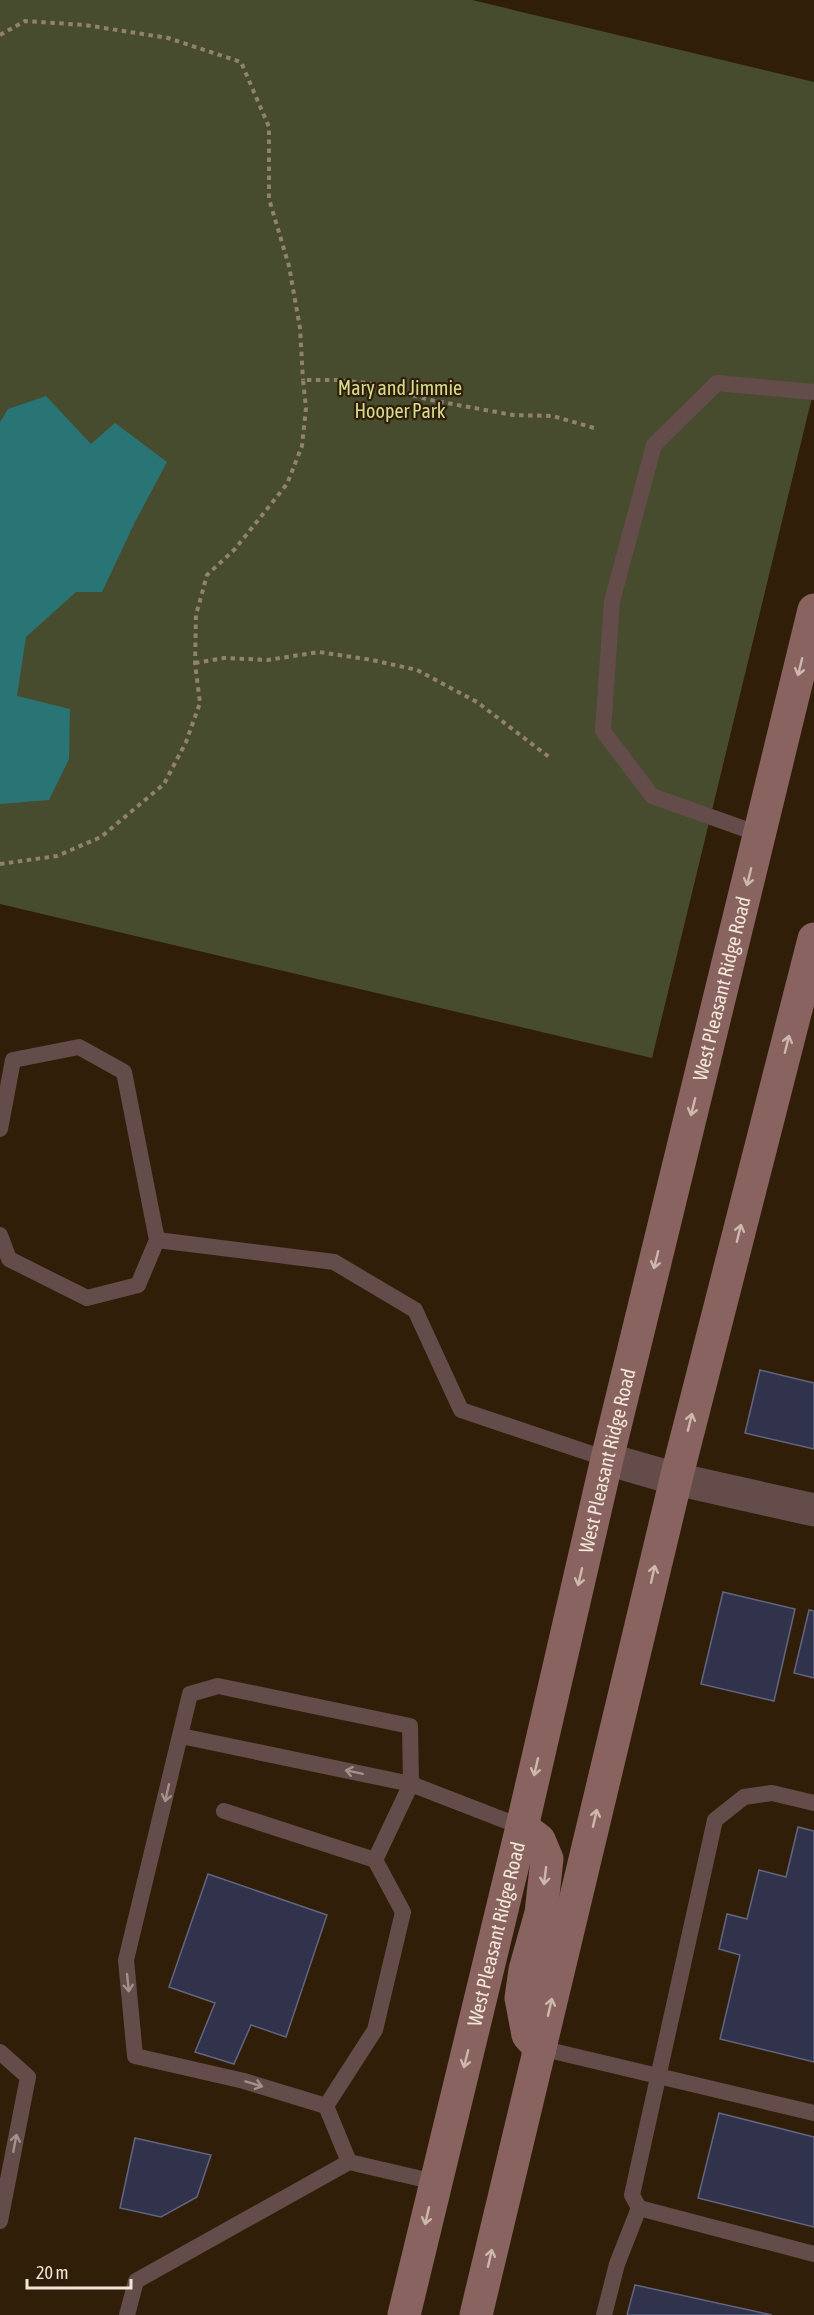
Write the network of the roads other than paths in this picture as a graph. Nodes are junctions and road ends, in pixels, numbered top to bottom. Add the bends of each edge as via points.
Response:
1 (814, 392) edge
2 (814, 610) edge
3 (759, 834) junction
4 (814, 939) edge
5 (0, 1129) edge
6 (0, 1235) edge
7 (158, 1240) junction
8 (607, 1459) junction
9 (676, 1479) junction
10 (814, 1510) edge
11 (181, 1736) junction
12 (411, 1784) junction
13 (814, 1803) edge
14 (224, 1811) dead end
15 (522, 1827) junction
16 (375, 1860) junction
17 (540, 2048) junction
18 (0, 2052) edge
19 (658, 2075) junction
20 (326, 2106) junction
21 (814, 2112) edge
22 (349, 2162) junction
23 (435, 2182) junction
24 (639, 2208) junction
25 (0, 2221) edge
26 (814, 2254) edge
27 (412, 2278) junction
28 (127, 2315) edge
29 (387, 2315) edge
30 (404, 2315) edge
31 (476, 2315) edge
32 (604, 2315) edge

1 - 3 lane via 717,383 654,445 612,601 603,731 652,796
2 -> 3 street, West Pleasant Ridge Road
3 -> 8 street, West Pleasant Ridge Road
9 -> 4 street
5 - 7 lane via 13,1060 79,1047 124,1072
6 - 7 lane via 9,1259 87,1298 138,1285
7 - 8 lane via 334,1262 416,1310 461,1410
8 - 9 street
8 -> 15 street, West Pleasant Ridge Road
9 - 10 street
17 -> 9 street
12 -> 11 lane
11 - 12 lane via 190,1694 218,1686 410,1726
11 -> 20 lane via 126,1960 135,2055
12 - 15 lane
12 - 16 lane
13 - 19 lane via 772,1793 744,1797 715,1820
14 - 16 lane
15 -> 17 street via 538,1840 547,1859 541,1913 521,1998 528,2035
15 -> 23 street, West Pleasant Ridge Road
16 - 20 lane via 403,1912 375,2030
17 - 19 lane
31 -> 17 street
25 -> 18 lane via 28,2077
19 - 21 lane
19 - 24 lane via 632,2195
20 - 22 lane
22 - 23 lane
22 - 28 lane via 136,2281
23 -> 27 street, West Pleasant Ridge Road
24 - 26 lane
24 - 32 lane via 617,2264
27 - 29 street
27 - 30 street, West Pleasant Ridge Road

